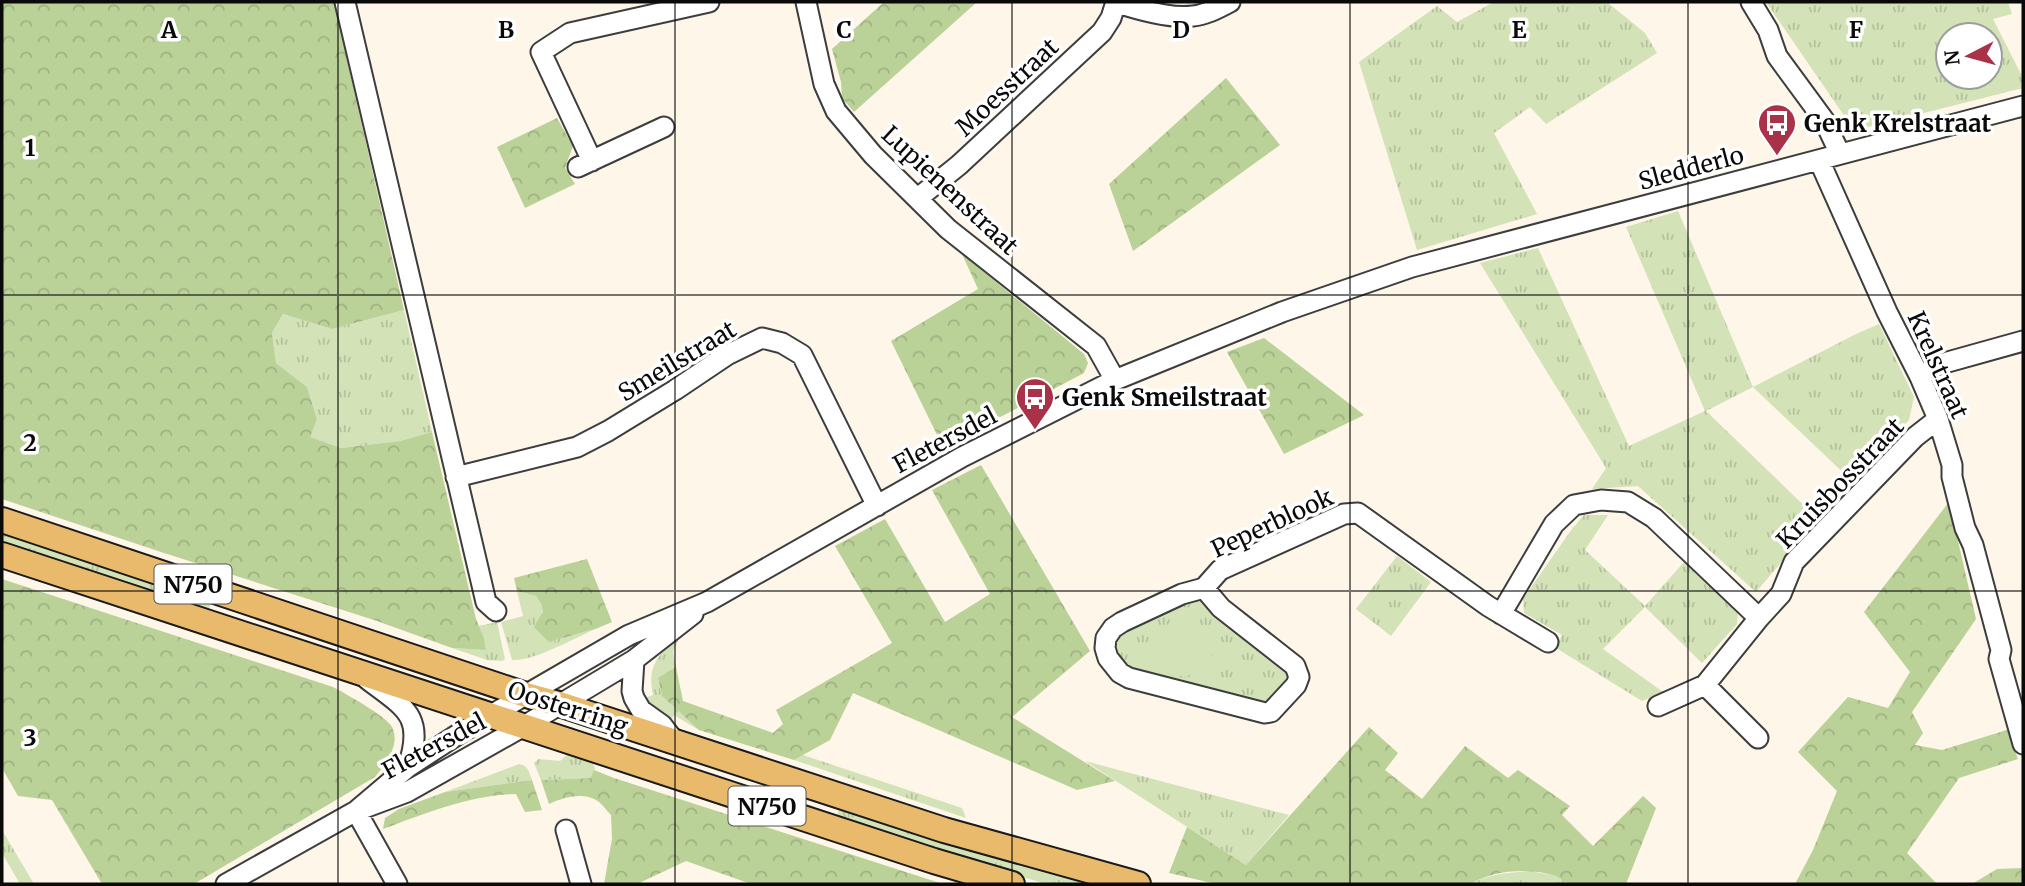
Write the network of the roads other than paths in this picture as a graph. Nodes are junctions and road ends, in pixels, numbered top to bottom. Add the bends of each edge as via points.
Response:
1 (345, 2) edge
2 (709, 2) edge
3 (806, 2) edge
4 (1115, 2) edge
5 (1230, 2) edge
6 (1751, 2) edge
7 (2023, 106) edge
8 (664, 127) dead end
9 (1840, 154) junction
10 (1819, 160) junction
11 (918, 198) junction
12 (1412, 267) joint
13 (2023, 341) edge
14 (1920, 377) junction
15 (1115, 380) junction
16 (1938, 419) junction
17 (456, 477) junction
18 (877, 506) junction
19 (2, 520) edge
20 (2, 555) edge
21 (1204, 588) junction
22 (707, 602) junction
23 (496, 611) dead end
24 (1501, 614) junction
25 (1759, 618) junction
26 (1548, 642) dead end
27 (634, 660) junction
28 (355, 671) junction
29 (1704, 685) junction
30 (526, 695) junction
31 (559, 704) junction
32 (1658, 706) dead end
33 (493, 715) junction
34 (524, 726) junction
35 (1758, 738) dead end
36 (676, 743) junction
37 (2023, 744) edge
38 (408, 767) junction
39 (356, 811) junction
40 (566, 830) dead end
41 (226, 884) edge
42 (397, 884) edge
43 (581, 884) edge
44 (1012, 884) edge
45 (1138, 884) edge

1 - 17 street
2 - 8 street via 570,33 541,52 585,164
3 - 11 street, Lupienenstraat via 824,84 836,111
4 - 5 street, Moesstraat via 1178,16 1195,16
4 - 11 street, Moesstraat via 1102,32
6 - 9 street via 1777,56 1824,120
7 - 9 street, Sledderlo
9 - 10 street, Sledderlo
10 - 12 street, Sledderlo
10 - 14 street, Krelstraat
11 - 15 street, Lupienenstraat via 948,229 1096,346
12 - 15 street, Fletersdel via 1283,312
13 - 14 street via 1937,365
14 - 16 street, Krelstraat
15 - 18 street, Fletersdel via 962,457
16 - 25 street, Kruisbosstraat via 1794,562 1782,594
16 - 37 street, Krelstraat
17 - 18 street, Smeilstraat via 577,447 762,338 802,355
17 - 23 street via 486,602
18 - 22 street, Fletersdel
19 - 30 main road, Oosterring / N750
20 - 28 main road, Oosterring / N750
21 - 21 street, Peperblook via 1113,628 1106,638 1108,658 1129,678 1271,712 1296,685 1296,666 1221,608
21 - 24 street, Peperblook via 1220,570 1351,512 1374,523
22 - 27 street, Fletersdel
22 - 30 street, Fletersdel via 629,635
24 - 25 street via 1554,524 1574,505 1601,500 1628,502 1654,518
24 - 26 street
25 - 29 street, Kruisbosstraat
27 - 31 street, Fletersdel
27 - 36 street via 634,698
28 - 33 main road, Oosterring / N750
28 - 38 street via 407,710 413,720 414,751
29 - 32 street, Kruisbosstraat
29 - 35 street
30 - 31 main road, Oosterring / N750
30 - 33 street, Fletersdel
31 - 34 street, Fletersdel
31 - 36 main road, Oosterring / N750
33 - 34 main road, Oosterring / N750
33 - 38 street, Fletersdel
34 - 39 street, Fletersdel via 407,792
34 - 44 main road, Oosterring / N750
36 - 45 main road, Oosterring / N750 via 944,830
38 - 39 street, Fletersdel
39 - 41 street, Fletersdel
39 - 42 street
40 - 43 street

